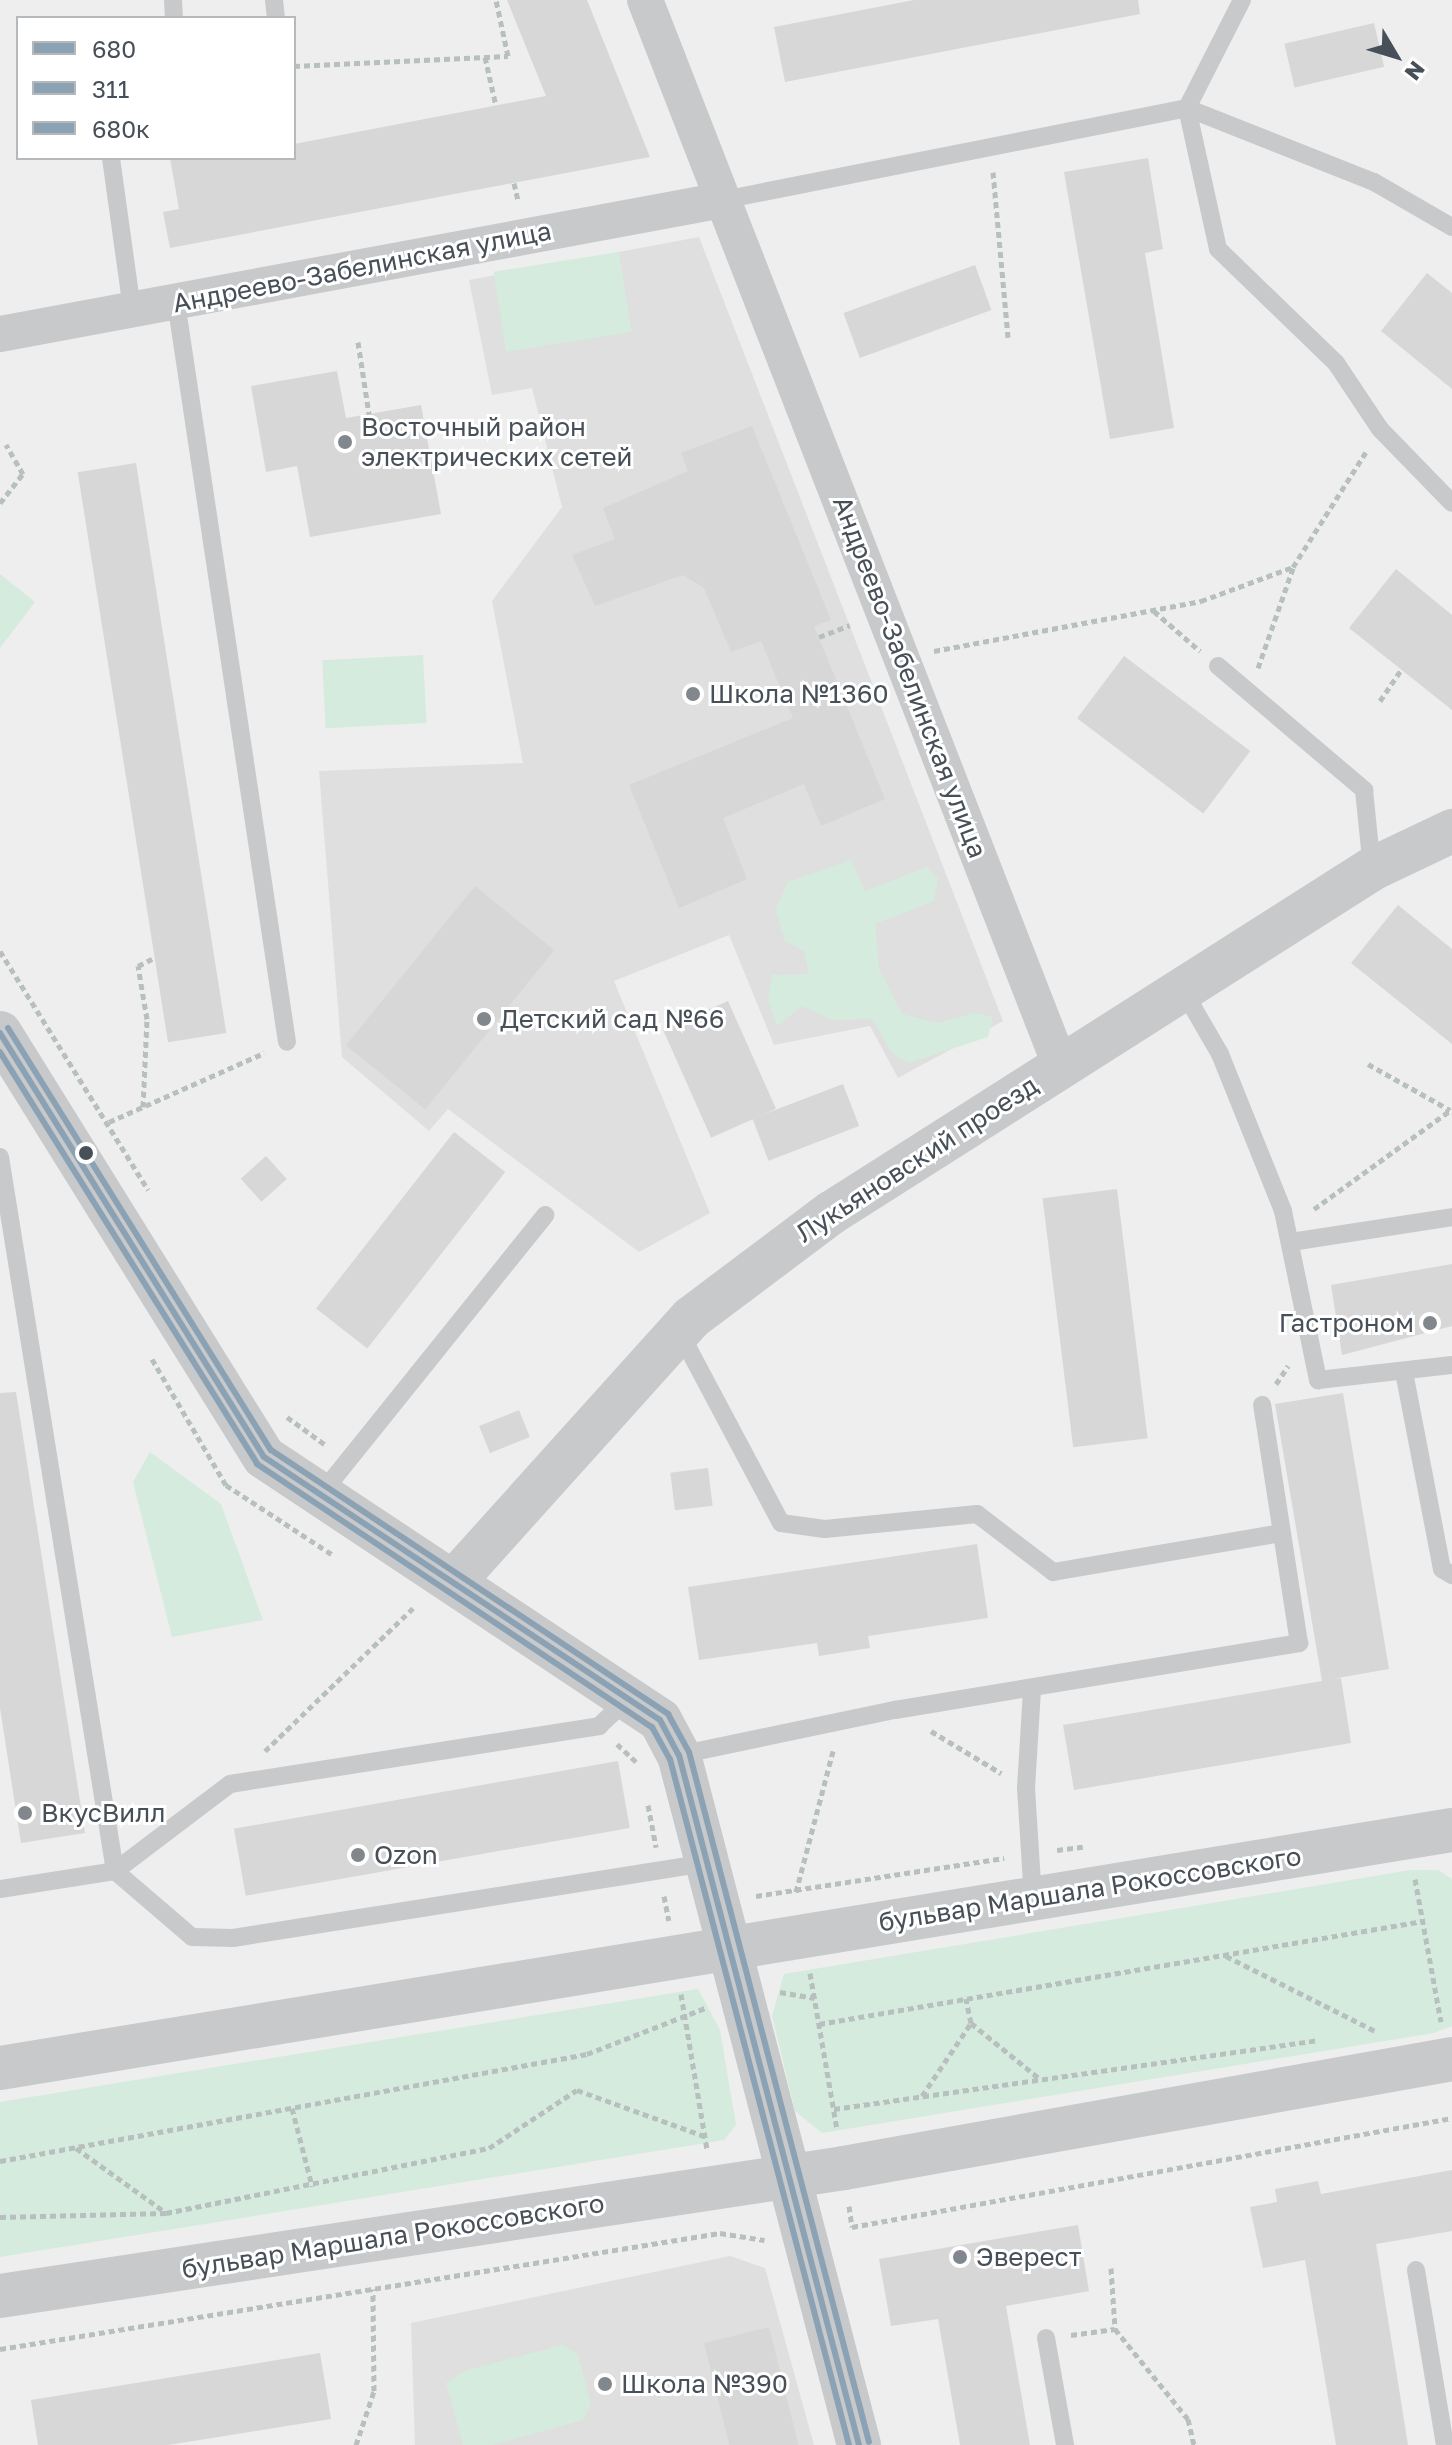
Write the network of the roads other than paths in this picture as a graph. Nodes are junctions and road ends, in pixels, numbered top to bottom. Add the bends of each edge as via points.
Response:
1 (645, 0) edge
2 (1242, 0) edge
3 (1187, 108) junction
4 (111, 160) edge
5 (723, 200) junction
6 (1452, 227) edge
7 (176, 302) junction
8 (132, 310) junction
9 (0, 334) edge
10 (1452, 503) edge
11 (1218, 666) road end
12 (1452, 831) edge
13 (1372, 869) junction
14 (1183, 990) junction
15 (287, 1042) road end
16 (4, 1049) edge
17 (1060, 1065) junction
18 (0, 1157) edge
19 (545, 1215) dead end
20 (1452, 1217) edge
21 (1291, 1242) junction
22 (679, 1330) junction
23 (1452, 1365) edge
24 (1404, 1372) junction
25 (1262, 1405) road end
26 (321, 1495) junction
27 (1281, 1533) junction
28 (1452, 1575) edge
29 (456, 1579) junction
30 (1032, 1690) junction
31 (632, 1695) junction
32 (679, 1755) junction
33 (1442, 1839) edge
34 (705, 1863) junction
35 (115, 1871) junction
36 (0, 1889) edge
37 (1033, 1898) junction
38 (726, 1949) junction
39 (1452, 2059) edge
40 (0, 2068) edge
41 (786, 2176) junction
42 (1416, 2270) dead end
43 (0, 2296) edge
44 (1046, 2338) road end
45 (859, 2445) edge
46 (1065, 2445) edge
47 (1445, 2445) edge

1 - 5 street, Андреево-Забелинская улица
2 - 3 lane
3 - 5 lane
3 - 6 lane via 1374,182
3 - 10 lane via 1218,249 1336,363 1380,429
4 - 8 lane
5 - 7 street, Андреево-Забелинская улица
5 - 17 street, Андреево-Забелинская улица
7 - 8 street, Андреево-Забелинская улица
7 - 15 lane
8 - 9 street, Андреево-Забелинская улица
11 - 13 lane via 1364,790
12 - 13 street, Лукьяновский проезд
13 - 14 street, Лукьяновский проезд
14 - 17 street, Лукьяновский проезд
14 - 21 lane via 1220,1054
16 - 26 street via 264,1457
17 - 22 street, Лукьяновский проезд via 831,1213
18 - 35 lane
19 - 26 lane
20 - 21 lane
21 - 24 lane via 1318,1380
22 - 27 lane via 781,1523 825,1529 977,1514 1053,1572
22 - 29 street, Лукьяновский проезд
23 - 24 lane
24 - 28 lane via 1442,1569
25 - 27 lane
26 - 29 street
27 - 30 lane via 1299,1643
29 - 31 street
30 - 32 lane via 895,1710
30 - 37 lane via 1026,1788
31 - 32 street via 660,1720
31 - 35 lane via 599,1726 230,1784
32 - 34 street
33 - 37 street, бульвар Маршала Рокоссовского
34 - 35 lane via 233,1938 192,1937
34 - 38 street
35 - 36 lane
37 - 38 street, бульвар Маршала Рокоссовского
38 - 40 street, бульвар Маршала Рокоссовского
38 - 41 street
39 - 41 street, бульвар Маршала Рокоссовского
41 - 43 street, бульвар Маршала Рокоссовского
41 - 45 street
42 - 47 lane
44 - 46 lane

